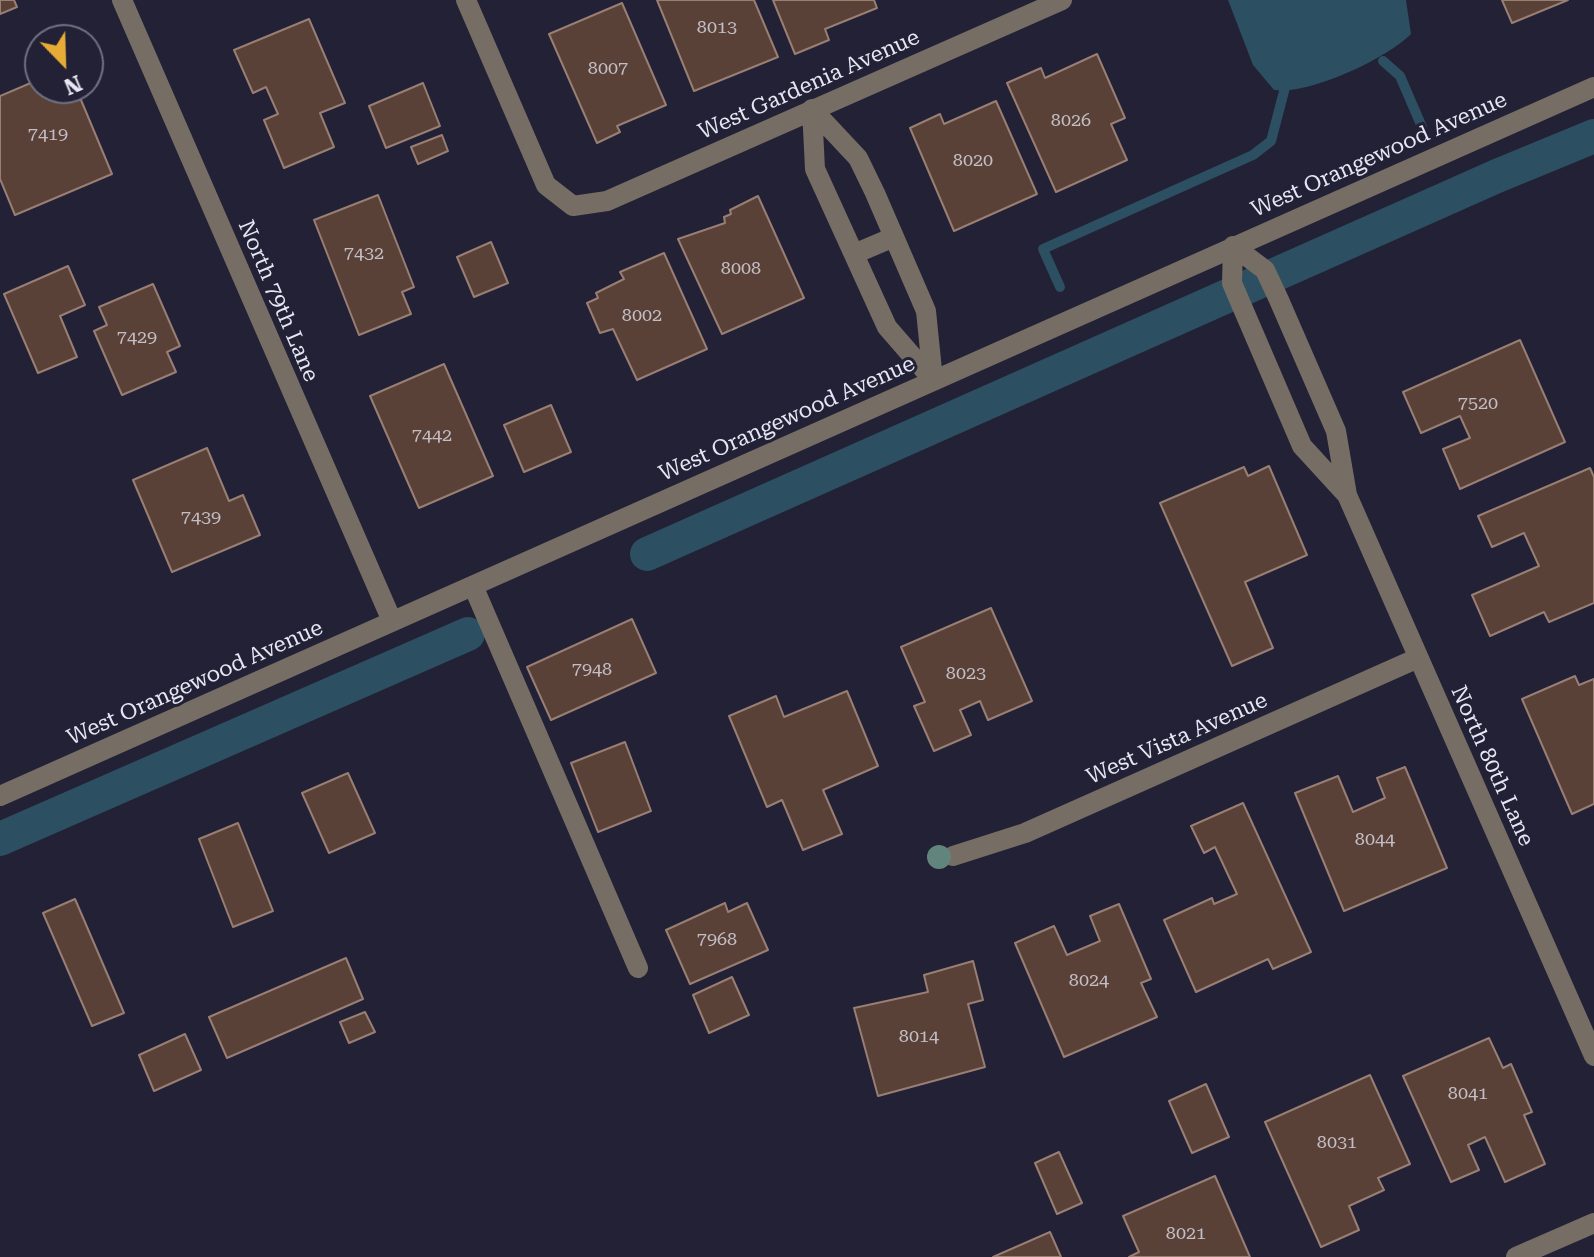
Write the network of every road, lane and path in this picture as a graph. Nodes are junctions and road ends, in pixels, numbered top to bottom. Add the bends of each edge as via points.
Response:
1 (122, 0) edge
2 (466, 0) edge
3 (1062, 0) edge
4 (1594, 87) edge
5 (812, 109) junction
6 (894, 237) junction
7 (1233, 246) junction
8 (854, 254) junction
9 (933, 380) junction
10 (1319, 392) junction
11 (1285, 408) junction
12 (1347, 495) junction
13 (474, 588) junction
14 (392, 621) junction
15 (1418, 658) junction
16 (0, 796) edge
17 (953, 856) dead end
18 (638, 968) dead end
19 (1594, 1056) edge
20 (1594, 1223) edge
21 (1516, 1257) edge

1 - 14 street, North 79th Lane
2 - 5 street, West Gardenia Avenue via 546,185 573,206 607,201
3 - 5 street, West Gardenia Avenue
4 - 7 street, West Orangewood Avenue
5 - 6 street via 858,158
5 - 8 street via 815,169
6 - 8 street
6 - 9 street via 926,311
7 - 9 street, West Orangewood Avenue
7 - 10 street, North 80th Lane via 1269,279
7 - 11 street, North 80th Lane via 1232,283
8 - 9 street via 887,327
9 - 13 street, West Orangewood Avenue
10 - 11 street
10 - 12 street, North 80th Lane via 1336,431
11 - 12 street, North 80th Lane via 1302,446
12 - 15 street, North 80th Lane
13 - 14 street, West Orangewood Avenue
13 - 18 street
14 - 16 street, West Orangewood Avenue
15 - 17 street, West Vista Avenue via 1025,833
15 - 19 street, North 80th Lane
20 - 21 street

